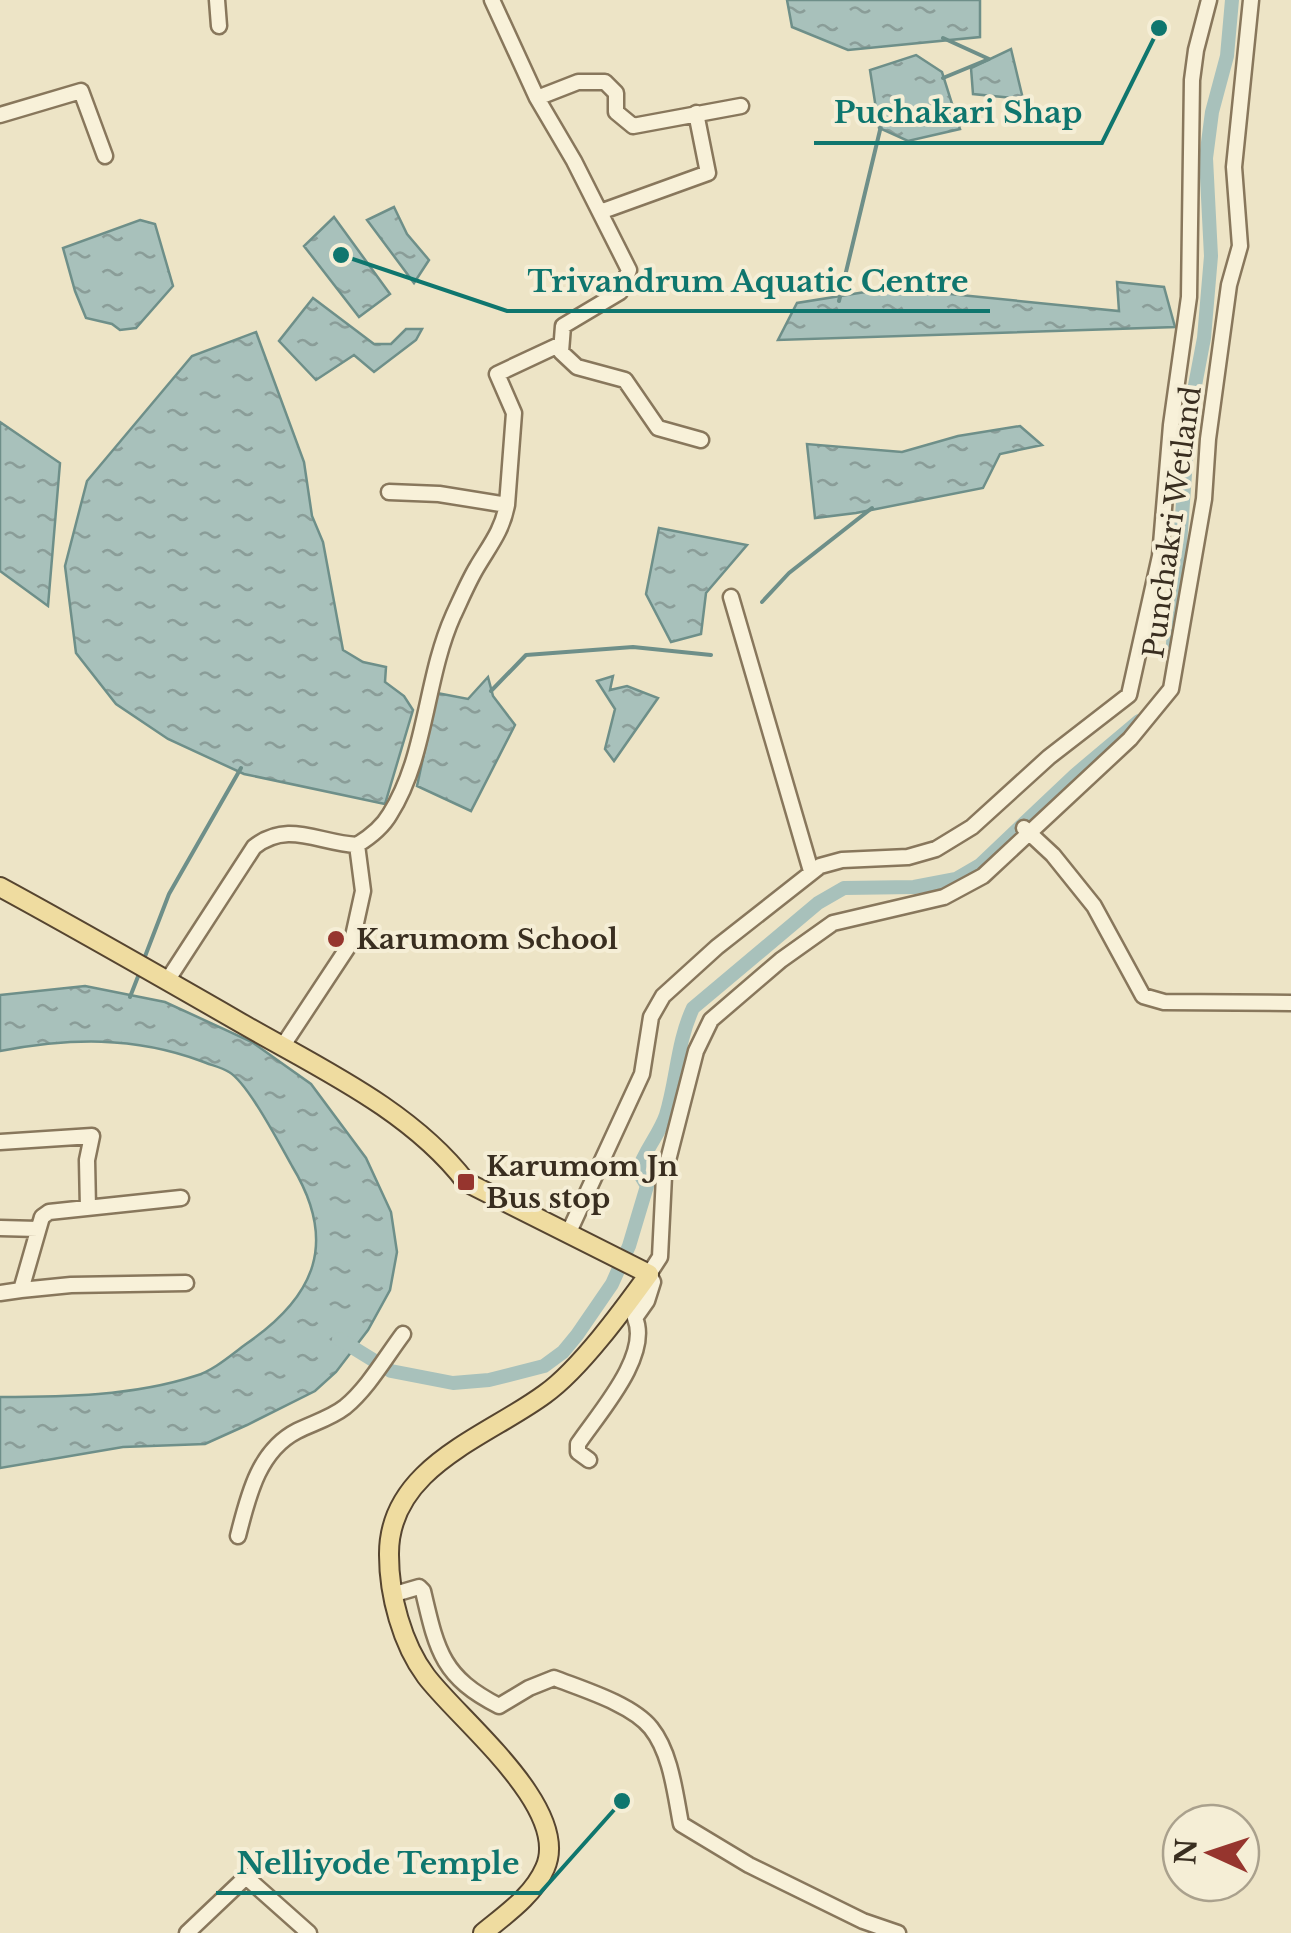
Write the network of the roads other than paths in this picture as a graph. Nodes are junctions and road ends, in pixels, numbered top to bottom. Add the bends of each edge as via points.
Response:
1 (217, 0) edge
2 (492, 0) edge
3 (1210, 0) edge
4 (1251, 0) edge
5 (218, 26) dead end
6 (536, 98) junction
7 (741, 106) dead end
8 (696, 113) junction
9 (0, 115) edge
10 (105, 156) dead end
11 (600, 212) junction
12 (561, 344) junction
13 (701, 440) dead end
14 (389, 492) dead end
15 (507, 505) junction
16 (731, 598) dead end
17 (1026, 830) junction
18 (357, 845) junction
19 (811, 871) junction
20 (0, 886) edge
21 (167, 981) junction
22 (1291, 1003) edge
23 (282, 1047) junction
24 (0, 1142) edge
25 (181, 1198) dead end
26 (88, 1208) junction
27 (0, 1228) edge
28 (38, 1229) junction
29 (568, 1234) junction
30 (649, 1274) junction
31 (186, 1282) dead end
32 (21, 1290) junction
33 (0, 1293) edge
34 (402, 1334) dead end
35 (589, 1460) dead end
36 (238, 1536) dead end
37 (394, 1594) junction
38 (187, 1933) edge
39 (309, 1933) edge
40 (483, 1933) edge
41 (898, 1933) edge

1 - 5 street
2 - 6 street
3 - 19 street via 1192,80 1189,297 1160,556 1129,695 972,827 936,849 842,860
4 - 17 street, Punchakri Wetland via 1234,168 1240,246 1174,678 1162,704 1130,740
6 - 8 street via 590,80 612,86 616,112 632,126
6 - 11 street
7 - 8 street
8 - 11 street via 708,173
9 - 10 street via 80,91
11 - 12 street via 629,270 626,284 563,326
12 - 13 street via 577,367 626,380 658,428
12 - 15 street via 497,374 514,413
14 - 15 street
15 - 18 street via 433,669 411,772 390,816
16 - 19 street
17 - 22 street via 1094,906 1144,996 1164,1002
17 - 30 street, Punchakri Wetland via 982,876 944,897 833,923 712,1020 696,1051 664,1176 660,1257
18 - 21 street via 270,834 254,847
18 - 23 street via 363,891 352,940
19 - 29 street via 662,996 651,1017 642,1074
20 - 21 main road
21 - 23 main road
23 - 29 main road via 400,1119 466,1182
24 - 26 street via 93,1129
25 - 26 street
26 - 28 street via 49,1212
27 - 28 street
28 - 32 street
29 - 30 main road
30 - 35 street, Punchakri Wetland via 653,1282 636,1318 634,1356 624,1380 578,1444
30 - 37 main road via 547,1392 437,1460 404,1500 388,1553
31 - 32 street
32 - 33 street
34 - 36 street via 336,1413 292,1433 268,1456
37 - 40 main road via 406,1642 426,1676 507,1763 548,1838 547,1865 529,1894
37 - 41 street via 423,1592 449,1670 474,1693 500,1706 554,1678 610,1700 650,1726 666,1756 682,1824 749,1865
38 - 39 street via 246,1877

